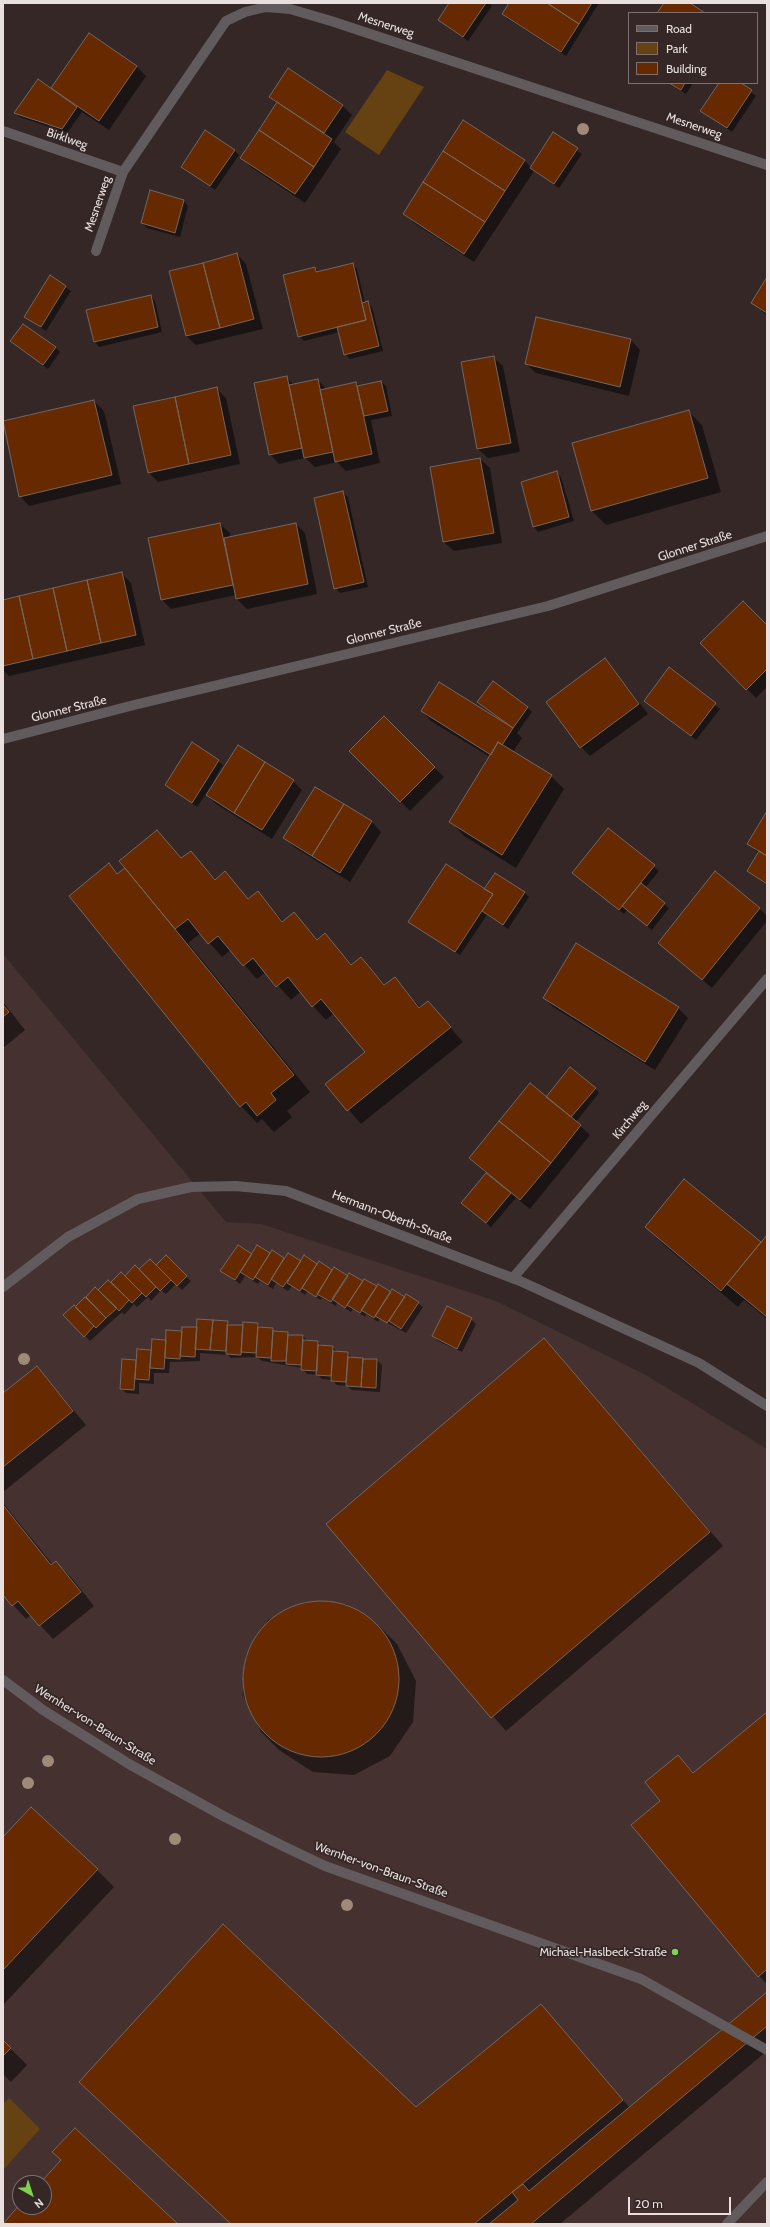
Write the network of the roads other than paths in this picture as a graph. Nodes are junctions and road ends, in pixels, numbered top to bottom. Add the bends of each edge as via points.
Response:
1 (3, 131) edge
2 (767, 164) edge
3 (123, 172) junction
4 (96, 251) dead end
5 (767, 536) edge
6 (3, 739) edge
7 (767, 978) edge
8 (513, 1278) junction
9 (3, 1287) edge
10 (767, 1406) edge
11 (3, 1680) edge
12 (767, 2050) edge
13 (767, 2182) edge
14 (727, 2224) edge

1 - 3 street, Birklweg
2 - 3 street, Mesnerweg via 331,21 290,9 266,7 245,12 226,21
3 - 4 street, Mesnerweg
5 - 6 street, Glonner Straße via 548,606
7 - 8 street, Kirchweg
8 - 9 street, Hermann-Oberth-Straße via 286,1190 236,1186 191,1187 138,1199 68,1237
8 - 10 street, Hermann-Oberth-Straße via 699,1363
11 - 12 street, Wernher-von-Braun-Straße via 44,1710 129,1764 283,1846 325,1866 641,1979
13 - 14 street

